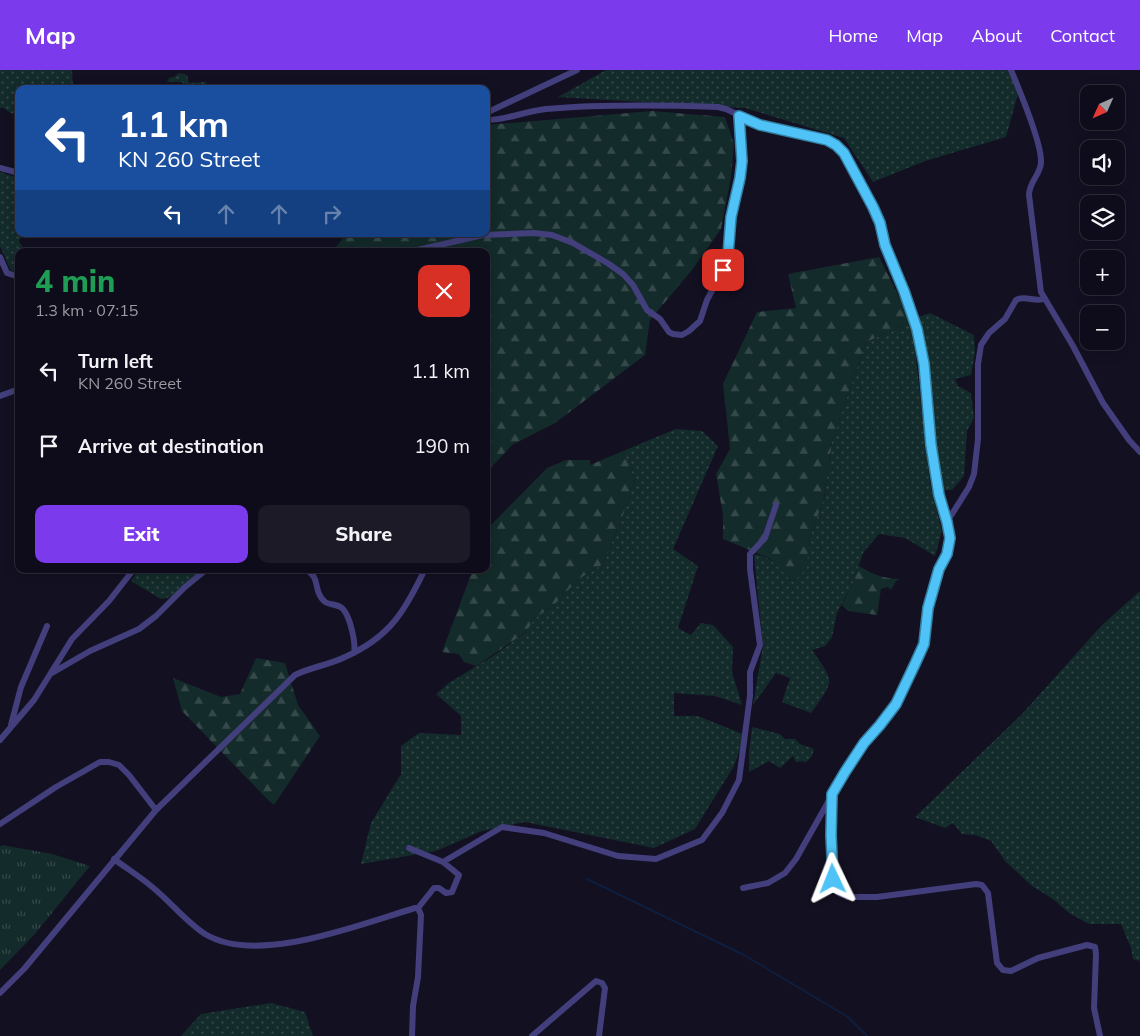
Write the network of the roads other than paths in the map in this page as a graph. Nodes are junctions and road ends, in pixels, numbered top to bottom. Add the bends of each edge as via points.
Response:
1 (577, 70) edge
2 (1011, 70) edge
3 (490, 110) edge
4 (739, 116) junction
5 (490, 120) edge
6 (0, 168) edge
7 (15, 172) edge
8 (490, 235) edge
9 (474, 237) edge
10 (426, 248) edge
11 (0, 257) edge
12 (15, 276) edge
13 (1044, 300) junction
14 (15, 390) edge
15 (0, 396) edge
16 (1140, 452) edge
17 (776, 505) dead end
18 (947, 522) junction
19 (131, 573) edge
20 (202, 573) edge
21 (313, 573) edge
22 (423, 573) edge
23 (47, 626) dead end
24 (354, 653) junction
25 (52, 673) junction
26 (10, 729) junction
27 (0, 740) edge
28 (832, 794) junction
29 (156, 810) junction
30 (0, 824) edge
31 (410, 848) dead end
32 (114, 859) junction
33 (443, 862) junction
34 (743, 888) dead end
35 (418, 908) junction
36 (0, 993) edge
37 (412, 1036) edge
38 (532, 1036) edge
39 (599, 1036) edge
40 (1100, 1036) edge

1 - 3 street
2 - 13 street via 1042,162 1029,194
4 - 5 street via 726,108 664,105 544,109
4 - 8 street via 741,170 731,217 728,255 700,321 682,335 669,332 660,319 647,310 623,274 573,243 552,235
4 - 18 street via 760,125 827,140 836,145 844,153 873,207 917,329 924,364 931,445
6 - 7 street
9 - 10 street
11 - 12 street via 7,273
13 - 16 street via 1103,403
13 - 18 street via 1023,297 1016,300 1005,319 981,345 974,474
14 - 15 street
17 - 33 street via 765,538 750,554 760,645 750,672 739,780 722,813 702,840 656,859 618,856 544,833 502,827
18 - 28 street via 950,538 947,554 939,569 928,608 924,644 896,704 864,743
19 - 25 street via 72,639
20 - 25 street via 139,630 90,651
21 - 24 street via 324,602 342,608 347,617 356,646
22 - 24 street via 391,627
23 - 26 street via 21,687
24 - 29 street via 295,676
25 - 26 street
26 - 27 street
28 - 34 street via 785,873 768,884
28 - 40 street via 833,888 838,893 848,897 877,897 982,885 988,893 997,963 1004,970 1011,971 1038,958 1087,945 1095,947 1094,1008
29 - 30 street via 119,765 100,762
29 - 32 street
31 - 33 street
32 - 35 street via 205,933 234,944 282,944 327,935
32 - 36 street via 24,969
33 - 35 street via 458,875 452,892 434,888
35 - 37 street via 421,915 420,960
38 - 39 street via 596,981 602,983 605,994

